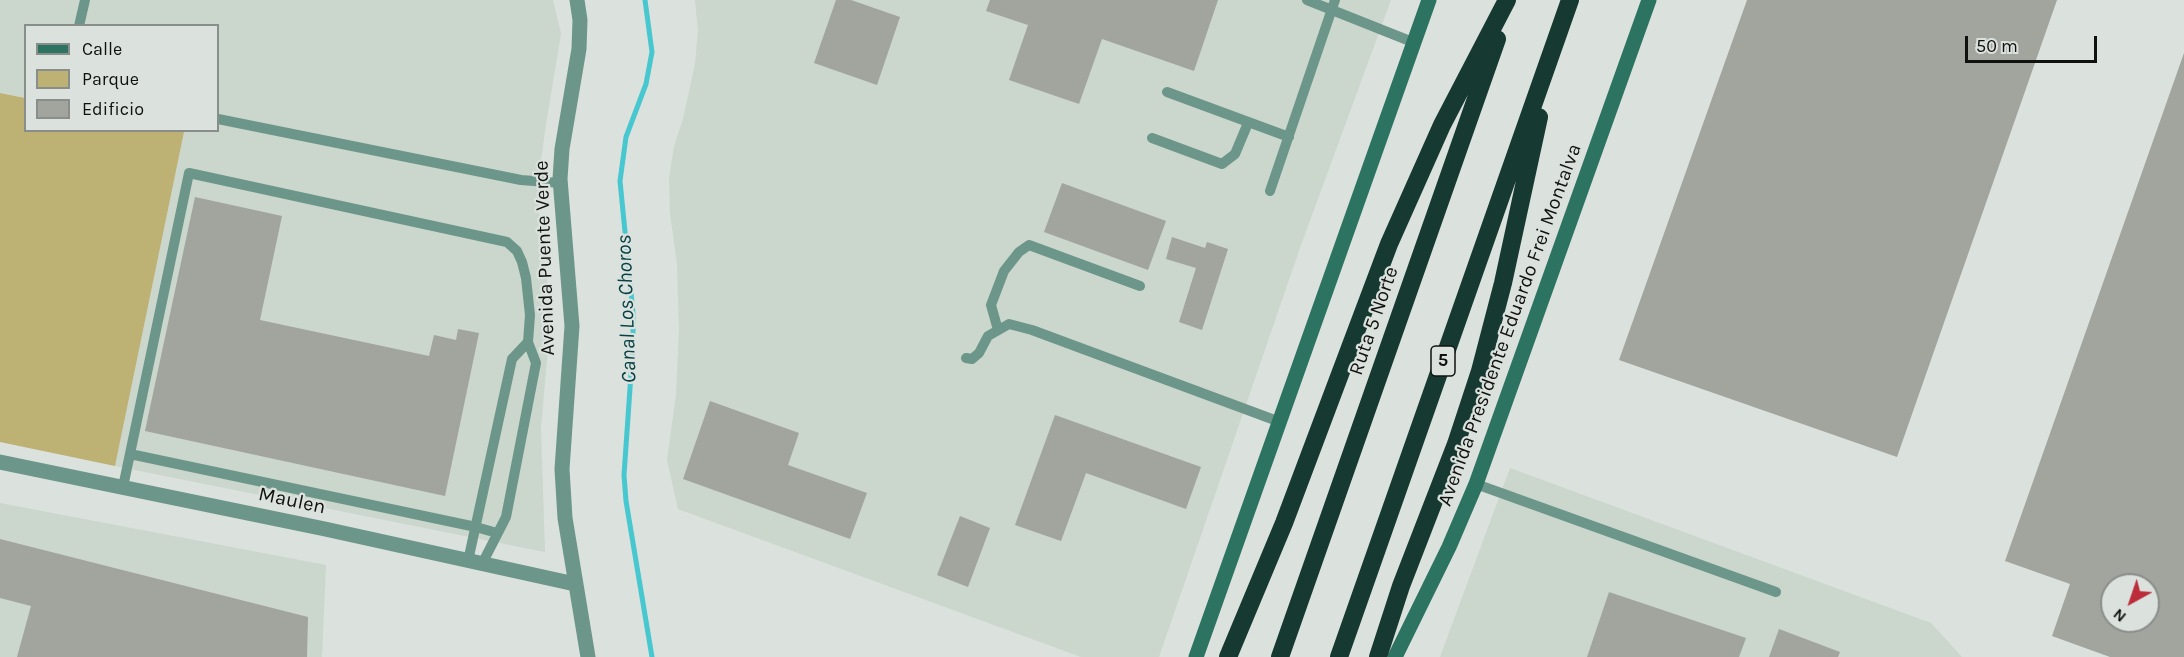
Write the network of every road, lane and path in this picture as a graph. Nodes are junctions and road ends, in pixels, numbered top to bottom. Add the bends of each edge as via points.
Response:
1 (85, 0) edge
2 (577, 0) edge
3 (1307, 0) edge
4 (1509, 0) edge
5 (1570, 0) edge
6 (1649, 0) edge
7 (1425, 1) edge
8 (1334, 4) edge
9 (79, 24) edge
10 (1415, 43) junction
11 (1547, 65) junction
12 (1167, 92) dead end
13 (219, 118) edge
14 (1248, 123) junction
15 (1289, 137) junction
16 (1152, 138) dead end
17 (560, 183) junction
18 (1270, 190) dead end
19 (1140, 286) dead end
20 (998, 330) junction
21 (528, 342) junction
22 (966, 358) dead end
23 (1280, 422) junction
24 (130, 454) junction
25 (0, 462) edge
26 (1476, 484) junction
27 (123, 487) junction
28 (476, 527) junction
29 (497, 533) junction
30 (475, 562) junction
31 (575, 584) junction
32 (1776, 592) dead end
33 (588, 657) edge
34 (1196, 657) edge
35 (1228, 657) edge
36 (1280, 657) edge
37 (1339, 657) edge
38 (1378, 657) edge
39 (1395, 657) edge

1 - 9 lane
2 - 17 street, Avenida Puente Verde via 579,49
3 - 8 lane
4 - 35 highway via 1442,125 1389,244 1284,523
4 - 36 highway, Ruta 5 Norte
5 - 11 highway, 5
6 - 26 main road, Avenida Presidente Eduardo Frei Montalva
7 - 10 main road
8 - 10 lane
8 - 15 lane
10 - 23 main road
11 - 37 highway, 5
11 - 38 highway via 1537,130 1480,370
12 - 14 lane
13 - 17 lane via 521,180
14 - 15 lane
14 - 16 lane via 1235,154 1222,164
15 - 18 lane
17 - 31 street, Avenida Puente Verde via 572,326 562,469
19 - 20 lane via 1029,245 1004,271 991,305
20 - 22 lane via 988,336 979,353 972,359
20 - 23 lane via 1009,324 1032,330
21 - 24 lane via 530,315 522,262 507,242 189,173
21 - 28 lane via 512,359
21 - 29 lane via 536,363 506,517
23 - 34 main road
24 - 27 lane
24 - 28 lane
25 - 27 street, Maulen
26 - 32 lane
26 - 39 main road, Avenida Presidente Eduardo Frei Montalva
27 - 30 street, Maulen
28 - 29 lane
28 - 30 lane
29 - 30 lane
30 - 31 street, Maulen
31 - 33 street, Avenida Puente Verde

